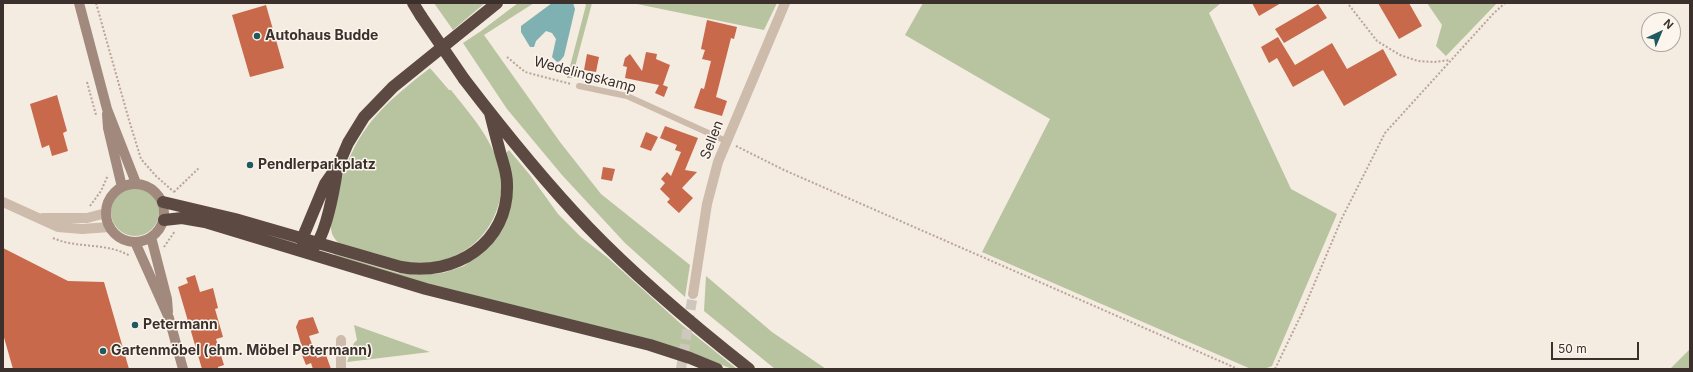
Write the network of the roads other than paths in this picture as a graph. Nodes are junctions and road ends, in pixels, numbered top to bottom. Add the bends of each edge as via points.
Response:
1 (79, 3) edge
2 (413, 3) edge
3 (497, 3) edge
4 (785, 3) edge
5 (579, 86) road end
6 (107, 108) junction
7 (490, 113) junction
8 (726, 141) junction
9 (339, 164) junction
10 (136, 183) junction
11 (122, 187) junction
12 (3, 202) edge
13 (163, 202) junction
14 (106, 213) junction
15 (37, 218) junction
16 (164, 220) junction
17 (110, 227) junction
18 (151, 237) junction
19 (302, 239) junction
20 (135, 242) junction
21 (318, 243) junction
22 (306, 254) junction
23 (693, 294) tunnel mouth
24 (168, 318) junction
25 (341, 340) dead end
26 (183, 369) edge
27 (341, 369) edge
28 (717, 369) edge
29 (749, 369) edge

1 - 6 main road
2 - 7 highway, bridge
3 - 9 highway via 380,99 353,133
4 - 8 street, Sellen
5 - 8 lane, Wedelingskamp via 627,96
6 - 10 main road
6 - 11 main road via 108,128
7 - 21 highway via 506,170 507,192 498,224 476,250 464,259 444,267 423,270 392,265
7 - 29 highway via 539,173 613,252 685,317
8 - 23 street, Sellen via 708,197
9 - 19 highway via 325,184
9 - 21 highway
10 - 11 main road
10 - 13 main road via 152,188
11 - 14 main road via 111,196
12 - 15 street
13 - 16 main road
13 - 19 highway via 235,219
14 - 15 street via 87,218
14 - 17 main road
15 - 17 street via 70,229
16 - 18 main road via 159,230
16 - 22 highway via 182,218 205,222
17 - 20 main road via 121,238
18 - 20 main road
18 - 24 main road via 167,299
19 - 21 highway
19 - 22 highway
20 - 24 main road
21 - 22 highway
22 - 28 highway via 433,291 650,345
24 - 26 main road
25 - 27 street

